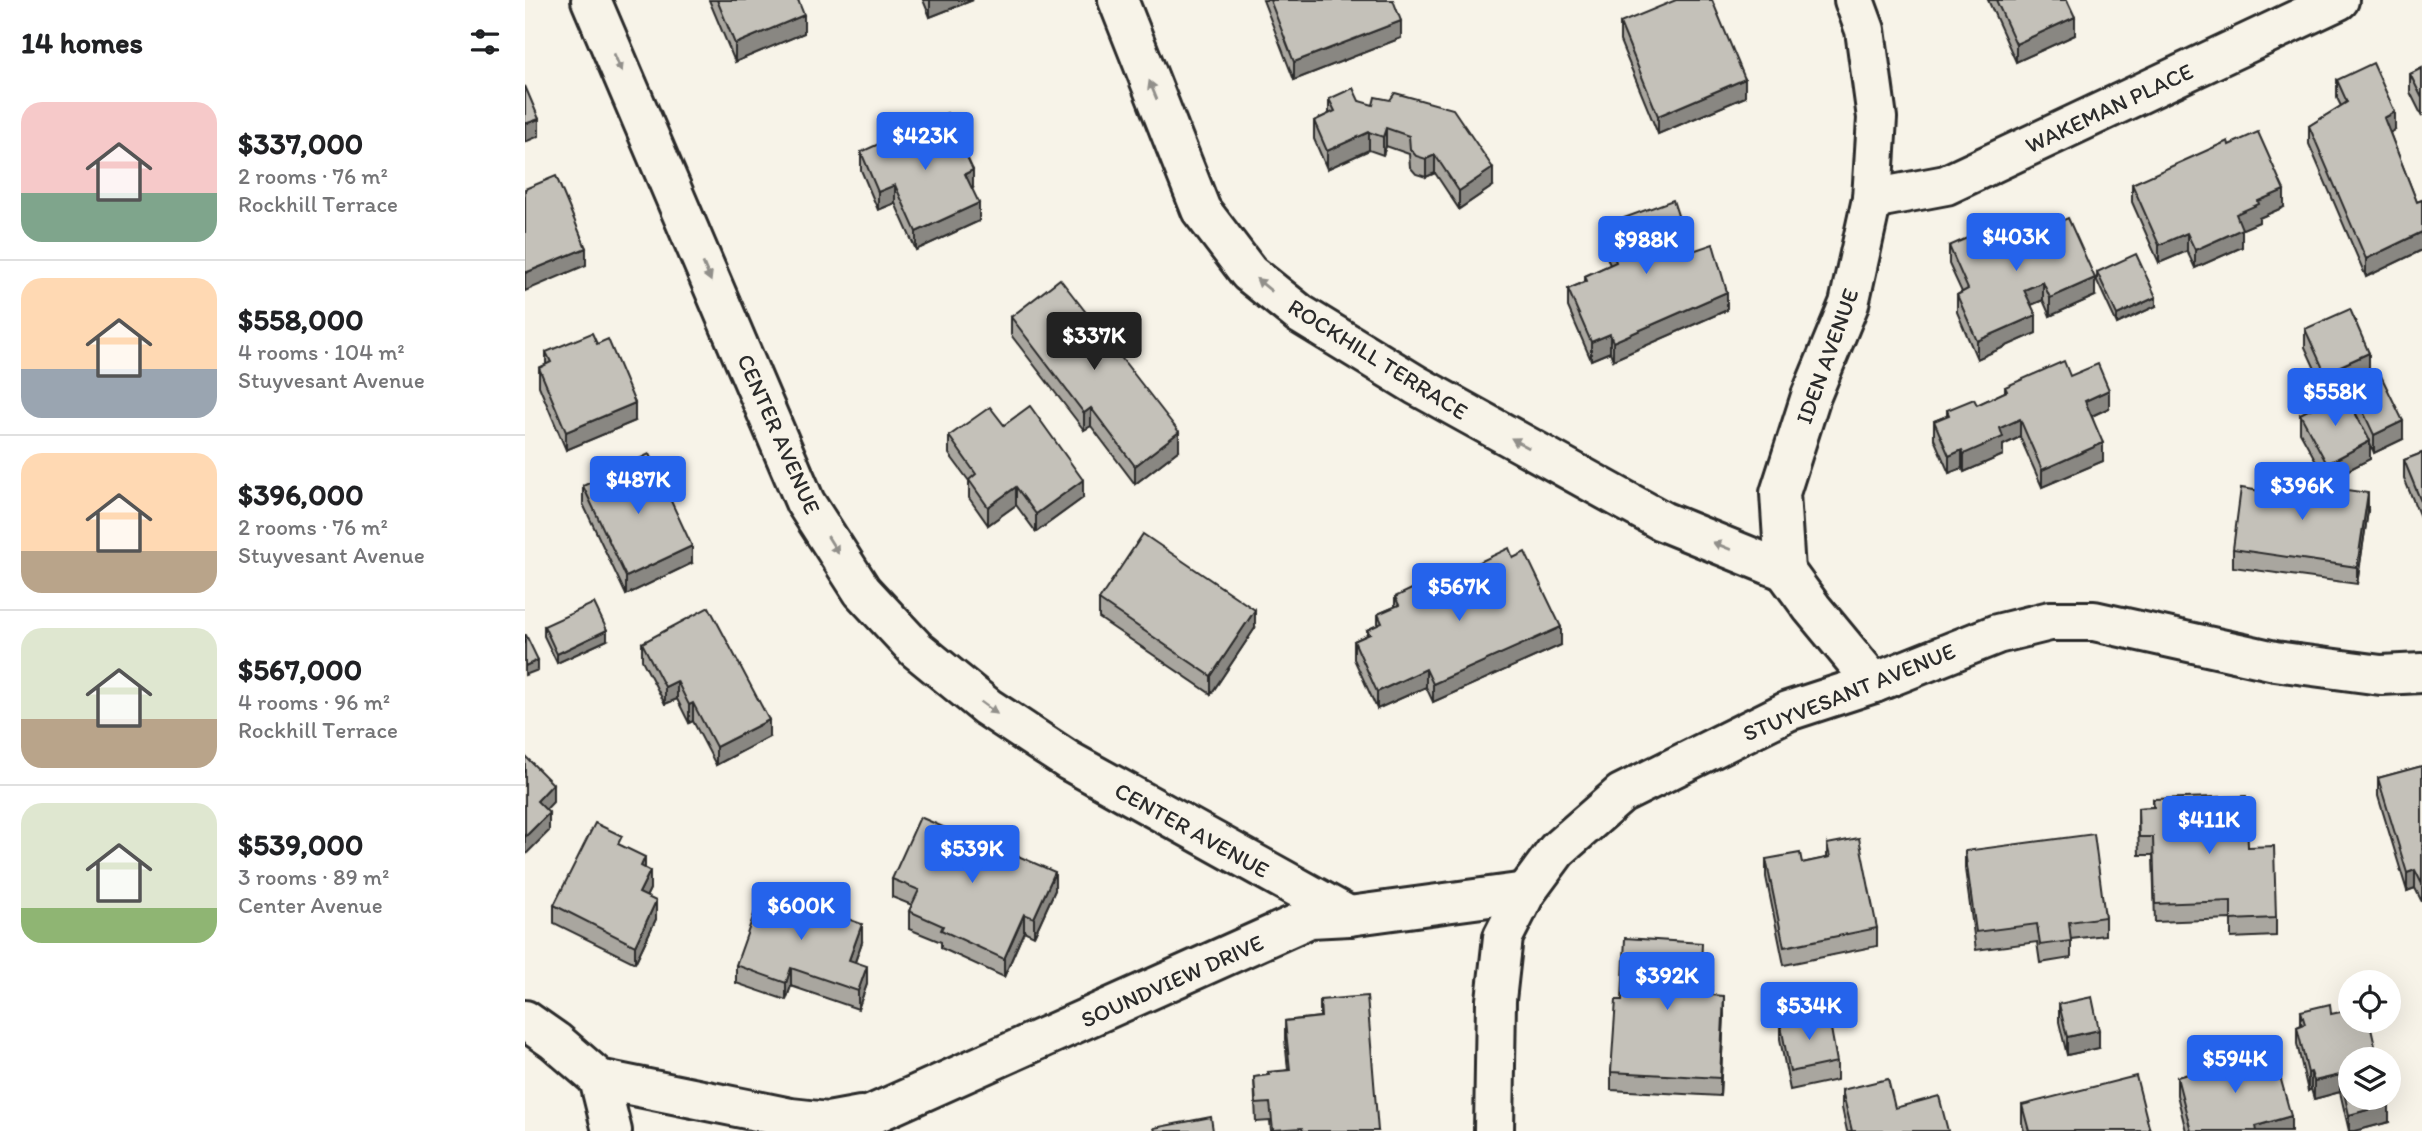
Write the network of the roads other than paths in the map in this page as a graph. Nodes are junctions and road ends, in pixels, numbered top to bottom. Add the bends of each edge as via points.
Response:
1 (591, 0) edge
2 (1118, 0) edge
3 (1854, 0) edge
4 (2339, 0) edge
5 (1872, 200) junction
6 (1785, 571) junction
7 (2422, 673) edge
8 (1874, 683) junction
9 (1526, 892) junction
10 (1349, 916) junction
11 (525, 1020) edge
12 (599, 1079) junction
13 (880, 1112) junction
14 (612, 1131) edge
15 (835, 1131) edge
16 (1494, 1131) edge

1 -> 10 street, CENTER AVENUE via 806,502 862,591 916,649 987,707 1069,761
6 -> 2 street, ROCKHILL TERRACE via 1662,521 1416,385 1300,314 1249,273 1201,210
3 - 5 street, IDEN AVENUE via 1865,30 1877,118
4 - 5 street, WAKEMAN PLACE via 1945,185
5 - 6 street, IDEN AVENUE via 1849,304 1811,396 1780,493
6 - 8 street
7 - 8 street, STUYVESANT AVENUE via 2381,675 2275,661 2094,621 2050,621 1997,634
8 - 9 street, STUYVESANT AVENUE via 1788,711 1621,794 1557,850
9 - 10 street, SOUNDVIEW DRIVE
9 - 16 street, STUYVESANT AVENUE via 1503,937 1496,1000
10 - 13 street, SOUNDVIEW DRIVE via 1310,918
11 - 12 street
12 - 13 street via 791,1118 828,1122
12 - 14 street
13 - 15 street, SOUNDVIEW DRIVE

